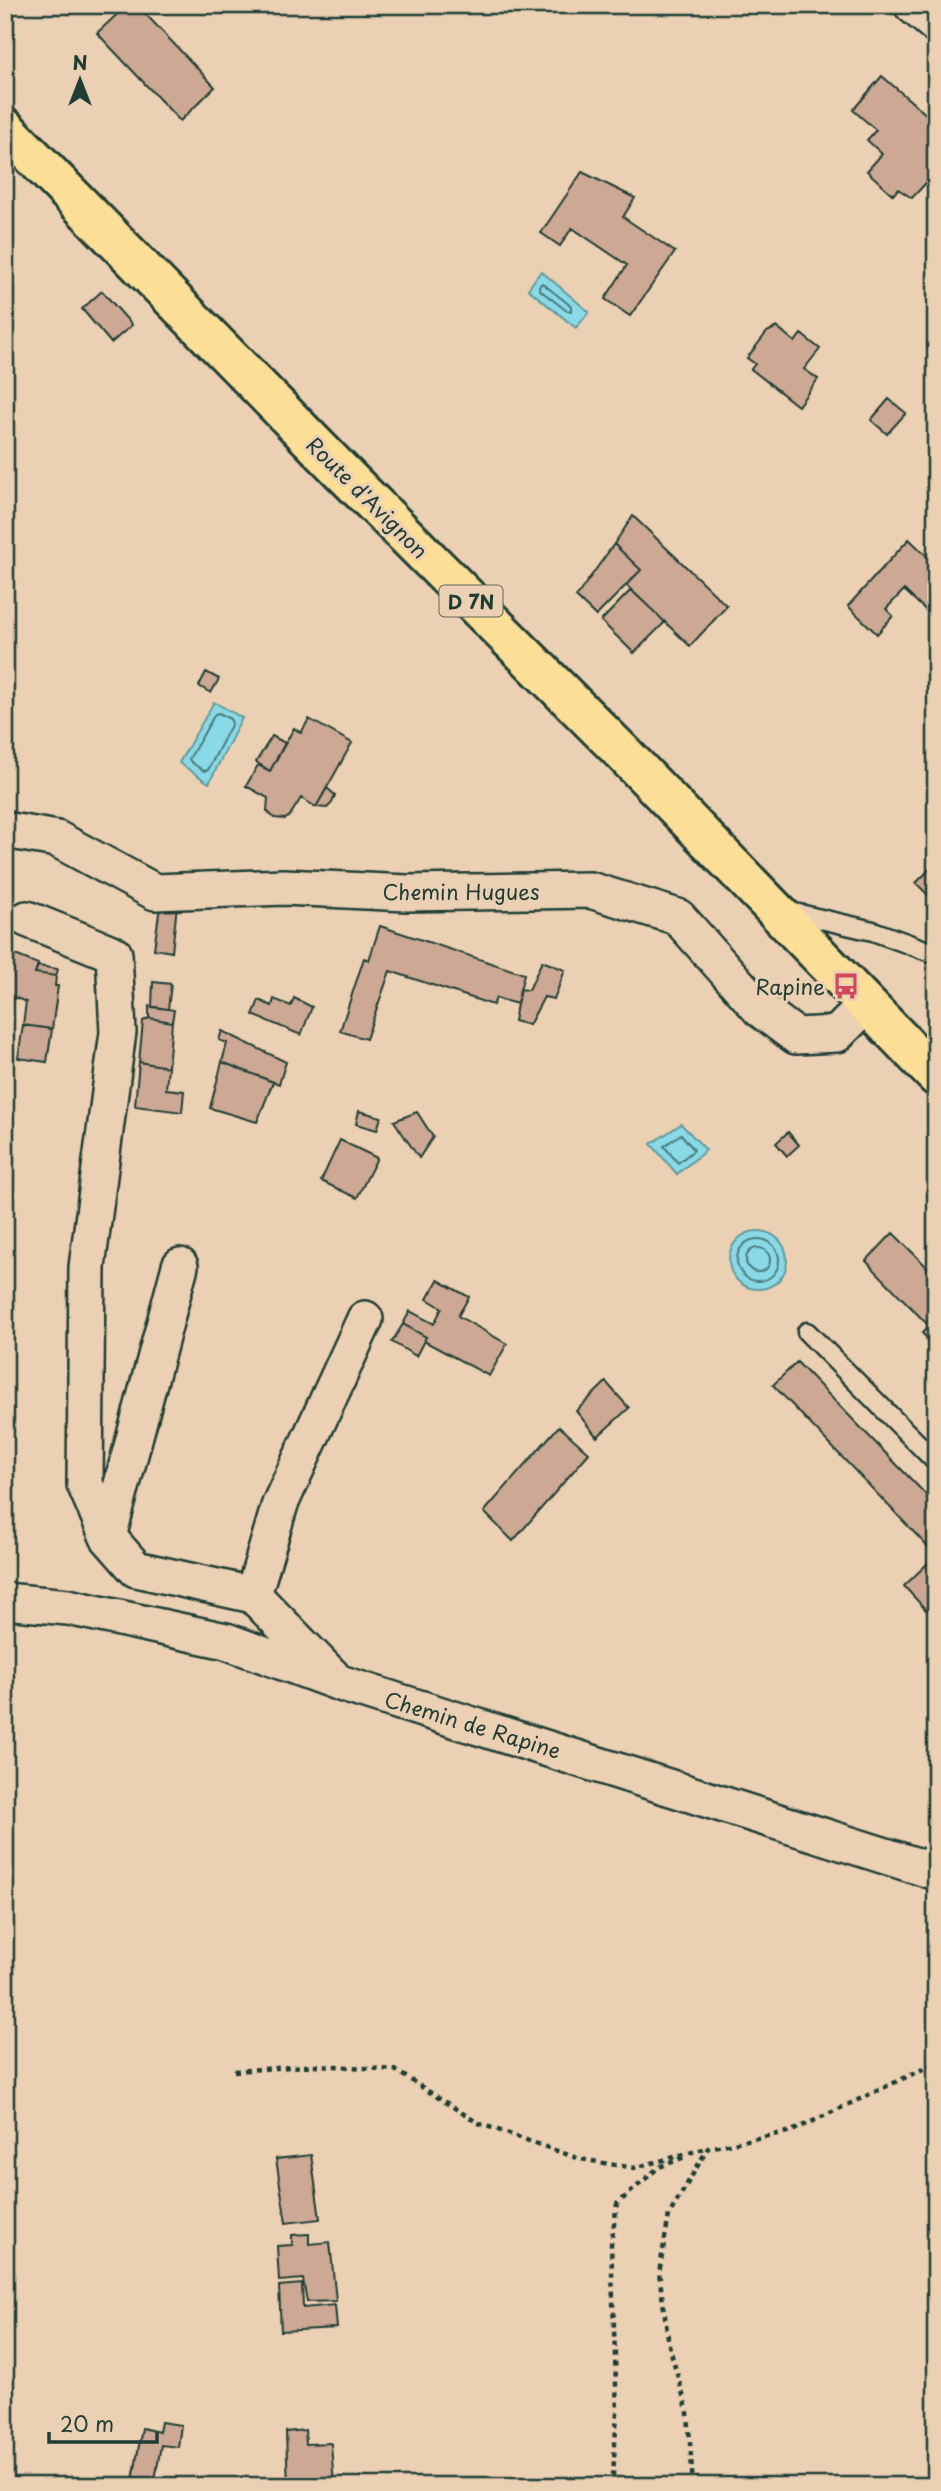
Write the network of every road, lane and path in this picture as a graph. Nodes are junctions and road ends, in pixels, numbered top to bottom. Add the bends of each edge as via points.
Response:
1 (912, 5) edge
2 (936, 25) edge
3 (5, 128) edge
4 (5, 830) edge
5 (772, 908) junction
6 (27, 919) dead end
7 (936, 954) edge
8 (865, 1006) junction
9 (936, 1076) edge
10 (180, 1266) dead end
11 (365, 1319) dead end
12 (807, 1332) dead end
13 (936, 1462) edge
14 (108, 1537) junction
15 (253, 1595) junction
16 (5, 1601) edge
17 (340, 1683) junction
18 (936, 1872) edge
19 (936, 2063) edge
20 (234, 2071) dead end
21 (708, 2148) junction
22 (610, 2486) edge
23 (693, 2486) edge

1 - 2 street
3 - 5 main road, Route d'Avignon / D 7N
4 - 8 street, Chemin Hugues via 57,839 155,892 284,887 407,893 590,890 678,917 760,1009 796,1036 837,1034
5 - 7 lane via 873,931
5 - 8 main road, Route d'Avignon / D 7N
6 - 14 street via 114,954 117,1032 87,1267 84,1466 85,1484
8 - 9 main road, Route d'Avignon / D 7N
10 - 14 street
11 - 15 street via 280,1504
12 - 13 lane
14 - 15 street via 136,1569
15 - 17 street
16 - 17 street, Chemin de Rapine via 68,1608 226,1641
17 - 18 street, Chemin de Rapine
19 - 21 path via 792,2131
20 - 21 path via 319,2065 396,2070 478,2123 580,2159 634,2168
21 - 22 path via 659,2167 617,2204 611,2244 617,2412
21 - 23 path via 670,2216 659,2273 670,2345 688,2413

